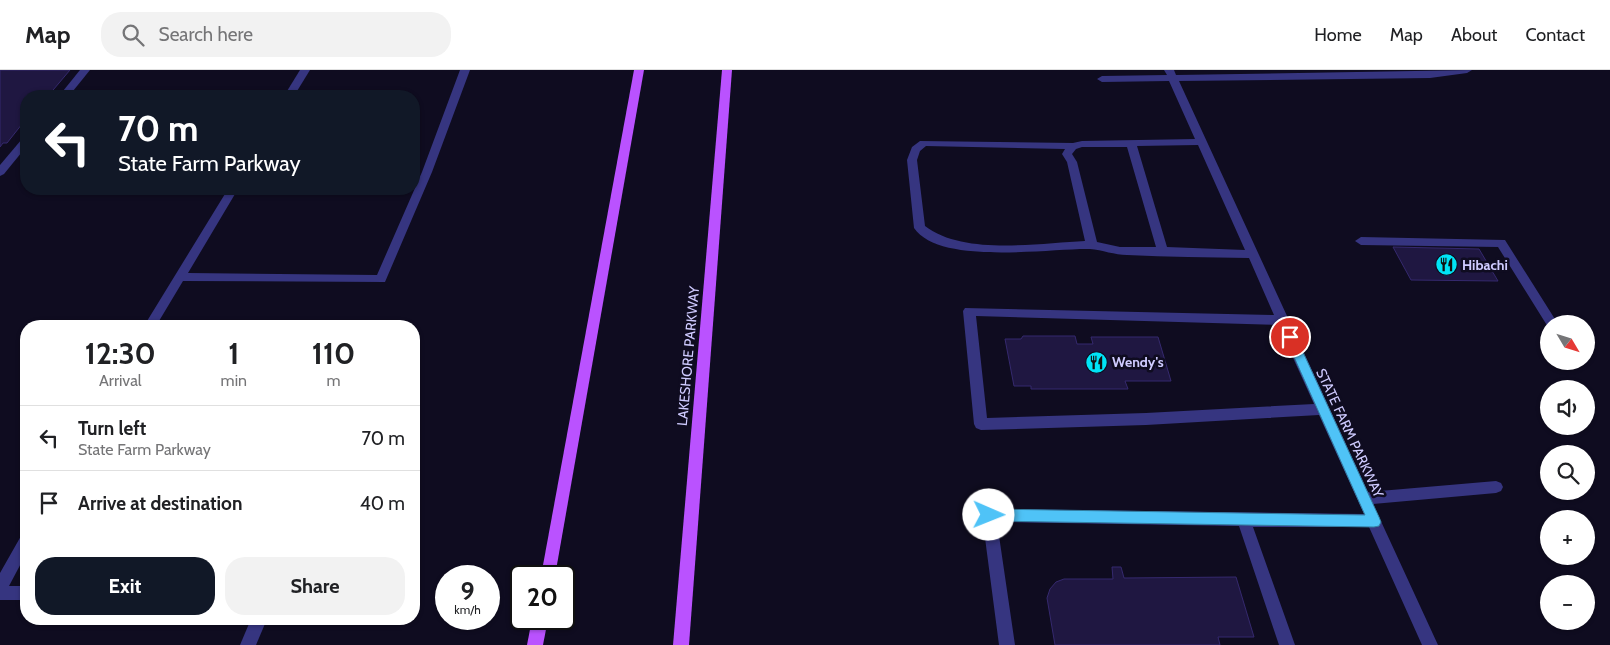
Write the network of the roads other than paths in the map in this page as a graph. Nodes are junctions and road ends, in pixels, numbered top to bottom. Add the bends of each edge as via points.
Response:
1 (85, 70) edge
2 (305, 70) edge
3 (465, 70) edge
4 (638, 70) edge
5 (727, 70) edge
6 (1467, 70) edge
7 (1171, 75) edge
8 (1102, 79) dead end
9 (69, 90) edge
10 (293, 90) edge
11 (1202, 142) junction
12 (1131, 143) junction
13 (1073, 146) junction
14 (20, 149) edge
15 (0, 172) edge
16 (420, 186) edge
17 (229, 195) edge
18 (416, 195) edge
19 (1361, 241) dead end
20 (1092, 245) junction
21 (1163, 251) junction
22 (1252, 254) junction
23 (180, 277) junction
24 (1546, 315) edge
25 (154, 320) edge
26 (1282, 320) junction
27 (1323, 409) junction
28 (1496, 487) dead end
29 (1364, 499) junction
30 (1244, 520) junction
31 (1374, 522) junction
32 (20, 552) edge
33 (550, 565) edge
34 (0, 587) edge
35 (0, 593) edge
36 (20, 593) edge
37 (256, 625) edge
38 (538, 630) edge
39 (248, 645) edge
40 (535, 645) edge
41 (681, 645) edge
42 (1007, 645) edge
43 (1287, 645) edge
44 (1430, 645) edge

1 - 9 street
2 - 10 street
3 - 16 street
4 - 33 main road
5 - 41 main road, LAKESHORE PARKWAY
6 - 7 street via 1430,75
7 - 8 street
7 - 11 street, STATE FARM PARKWAY
11 - 12 street
11 - 22 street, STATE FARM PARKWAY
12 - 13 street
12 - 21 street
13 - 20 street via 1067,154 1072,162
13 - 20 street via 924,143 918,146 912,160 920,228 933,240 972,248
14 - 15 street
17 - 23 street
18 - 23 street via 381,280
19 - 24 street via 1502,244
20 - 21 street via 1110,251
21 - 22 street
22 - 26 street, STATE FARM PARKWAY
23 - 25 street
26 - 27 street, STATE FARM PARKWAY
26 - 27 street via 969,311 981,424
27 - 29 street, STATE FARM PARKWAY
28 - 29 street
29 - 31 street, STATE FARM PARKWAY
30 - 31 street
30 - 42 street via 989,515
30 - 43 street
31 - 44 street, STATE FARM PARKWAY
32 - 34 street
35 - 36 street
37 - 39 street
38 - 40 main road

